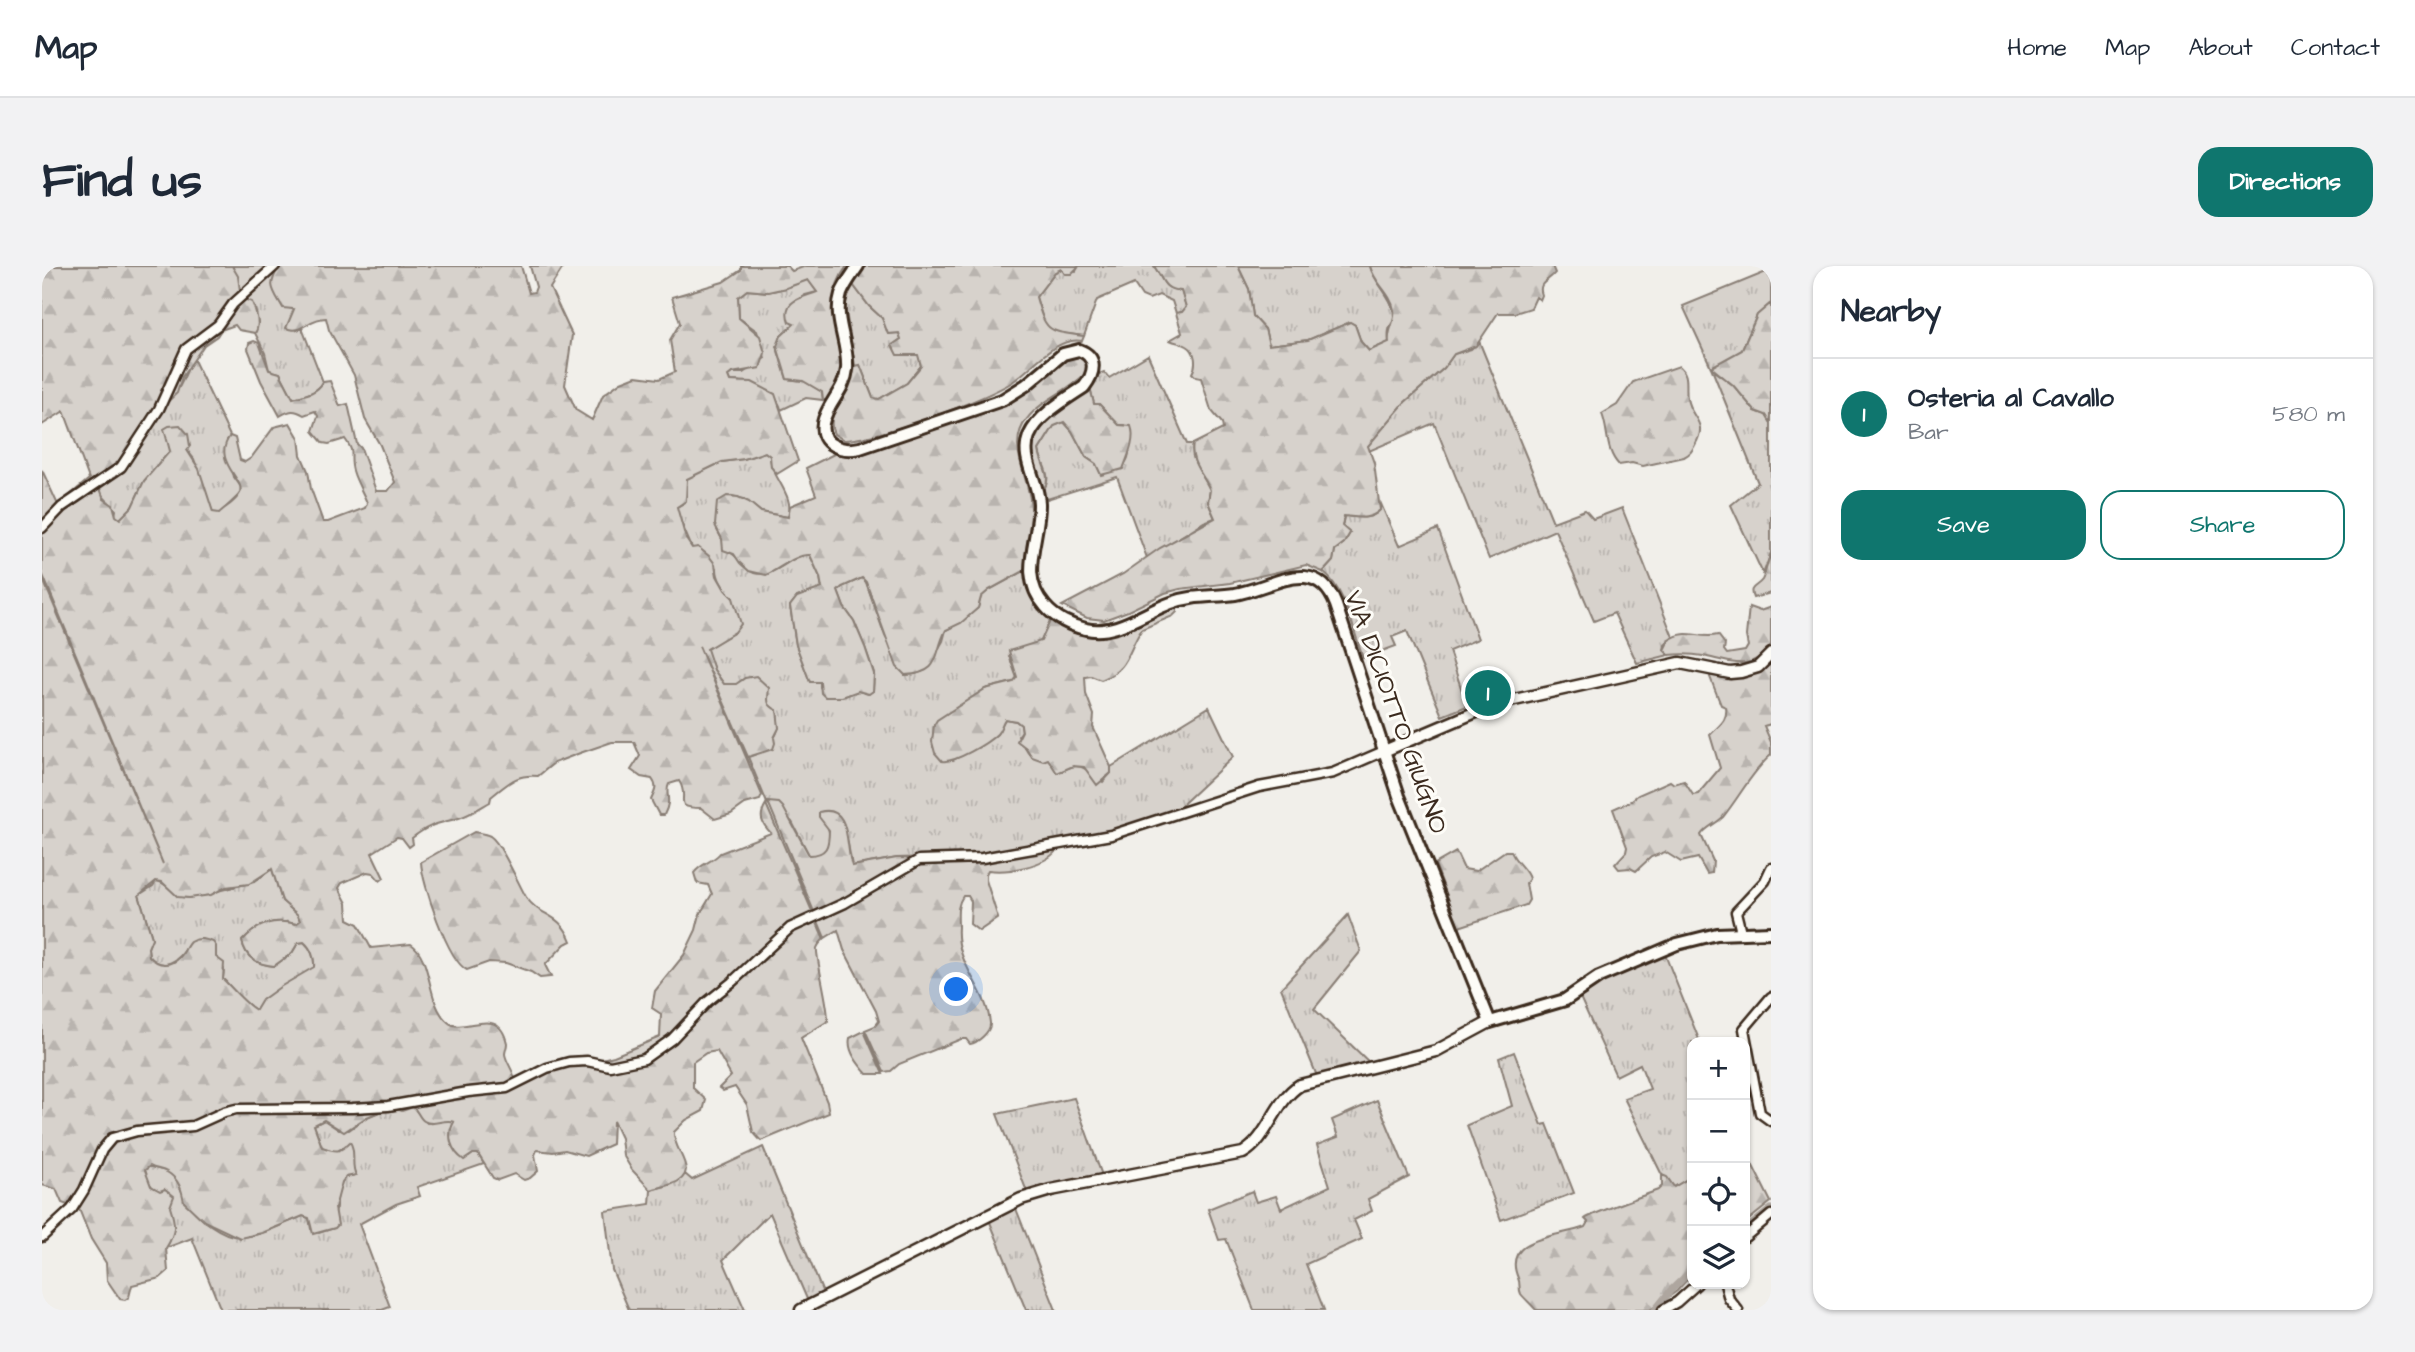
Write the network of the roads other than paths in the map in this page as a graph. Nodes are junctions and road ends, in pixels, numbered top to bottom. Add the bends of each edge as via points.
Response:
1 (275, 266) edge
2 (858, 266) edge
3 (42, 528) edge
4 (1771, 654) edge
5 (1384, 751) junction
6 (1771, 868) edge
7 (1741, 932) junction
8 (1771, 932) edge
9 (1771, 997) edge
10 (1490, 1022) junction
11 (1771, 1121) edge
12 (1771, 1216) edge
13 (1750, 1233) edge
14 (42, 1237) edge
15 (1691, 1289) edge
16 (1726, 1289) edge
17 (801, 1310) edge
18 (1663, 1310) edge
19 (1738, 1310) edge

1 - 3 street via 233,304 218,325 186,349 159,409 121,467 62,507
2 - 5 main road, VIA DICIOTTO GIUGNO via 839,305 847,372 823,422 829,442 852,450 988,406 1026,385 1063,354 1084,352 1093,364 1090,379 1037,424 1027,441 1027,461 1039,505 1031,579 1042,603 1068,623 1099,631 1186,598 1236,593 1290,577 1316,579 1332,595
4 - 5 street via 1748,671 1730,673 1680,663 1510,701
5 - 10 main road, VIA DICIOTTO GIUGNO
5 - 14 street via 1333,773 1259,788 1111,835 982,858 919,860 845,903 790,928 685,1027 644,1059 610,1066 569,1062 507,1088 370,1108 236,1109 193,1126 118,1135 106,1143 72,1209
6 - 7 street via 1736,912
7 - 8 main road
7 - 10 main road via 1677,944 1599,977 1566,1000
9 - 11 street via 1744,1029 1760,1113
10 - 17 street via 1436,1051 1300,1085 1243,1153 1021,1199
12 - 13 street
15 - 18 street
16 - 19 street

